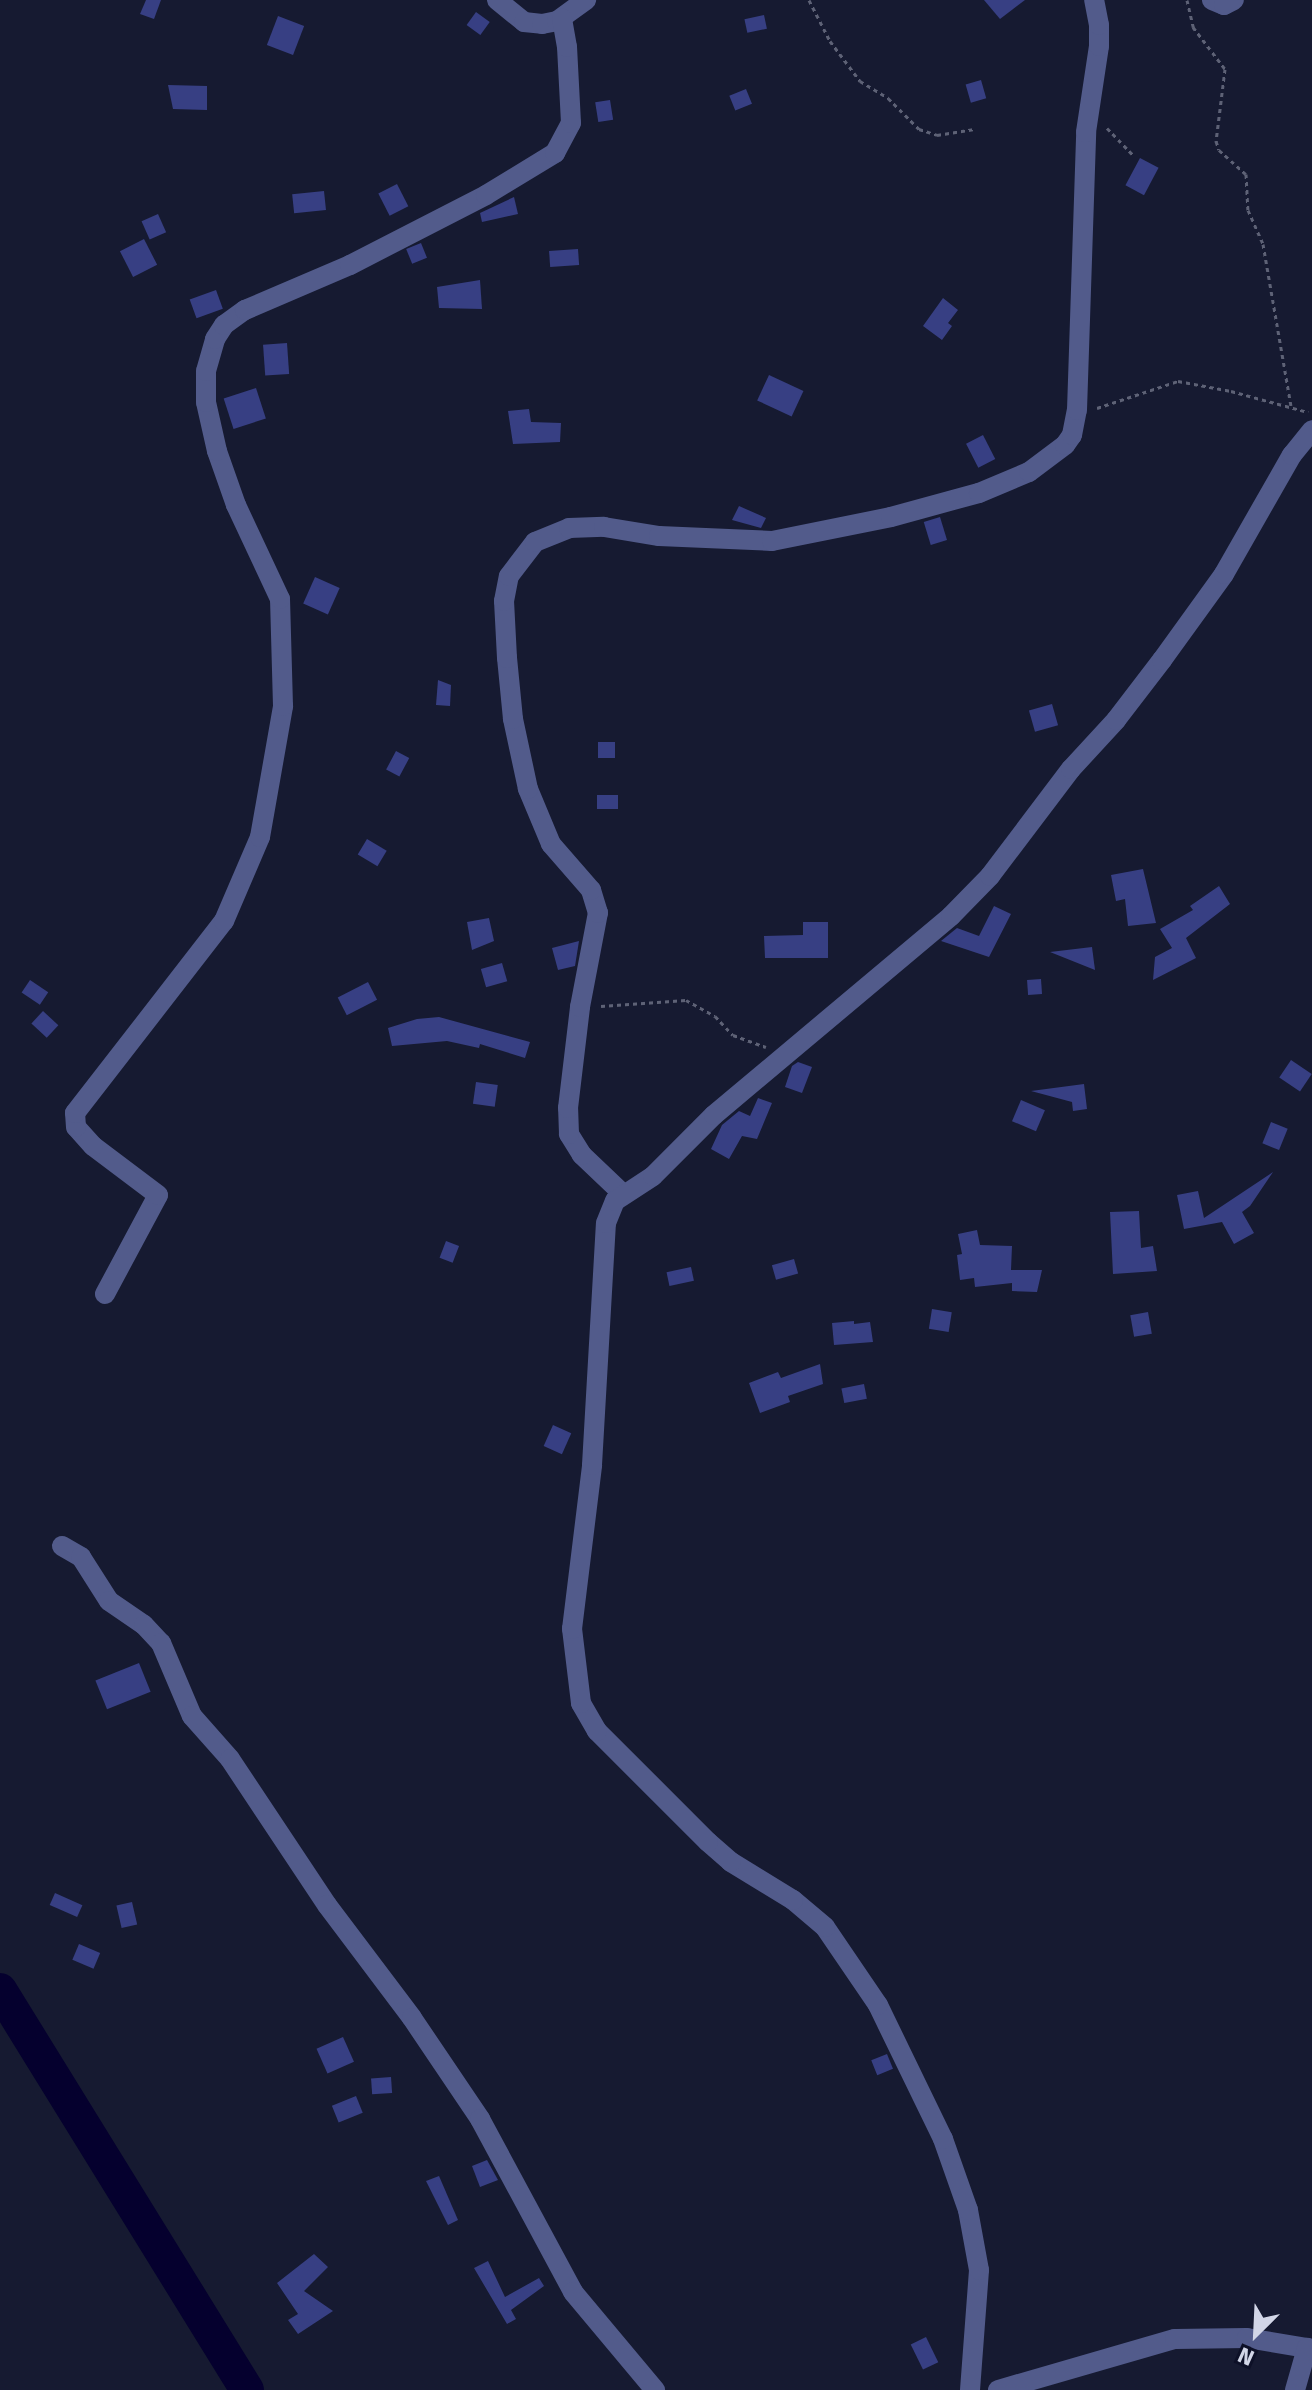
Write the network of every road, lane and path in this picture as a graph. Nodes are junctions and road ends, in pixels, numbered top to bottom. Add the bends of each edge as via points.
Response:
1 (497, 0) edge
2 (586, 0) edge
3 (809, 0) edge
4 (1094, 0) edge
5 (1187, 0) edge
6 (1212, 0) edge
7 (1234, 0) edge
8 (562, 18) junction
9 (1089, 107) junction
10 (975, 129) dead end
11 (1133, 155) dead end
12 (1291, 406) junction
13 (1077, 410) junction
14 (1312, 413) edge
15 (1312, 430) edge
16 (580, 1007) junction
17 (784, 1055) junction
18 (623, 1194) junction
19 (105, 1294) dead end
20 (62, 1546) dead end
21 (1309, 2348) edge
22 (655, 2390) edge
23 (970, 2390) edge
24 (998, 2390) edge
25 (1295, 2390) edge

1 - 8 street via 524,22
2 - 8 street
3 - 10 path via 830,41 860,81 888,98 919,129 937,135
4 - 9 street via 1099,46
5 - 12 path via 1193,27 1225,69 1216,141 1246,174 1248,210 1263,244
6 - 7 street via 1224,5
8 - 19 street via 571,123 555,153 350,265 245,310 215,339 206,371 206,402 236,505 280,599 283,706 260,837 224,921 75,1113 76,1127 93,1146 158,1195
9 - 11 path
9 - 13 street
12 - 13 path via 1178,381
12 - 14 path
13 - 16 street via 1065,445 1029,472 918,511 772,541 569,528 526,550 505,587 513,719 528,789 546,833 597,904
15 - 17 street via 1292,455 1224,574 1162,660 990,876 951,916
16 - 17 path via 686,1000 715,1016 733,1035
16 - 18 street via 569,1134 582,1155
17 - 18 street via 653,1176
18 - 23 street via 606,1223 592,1465 572,1629 577,1689 597,1731 682,1818 731,1862 793,1900 825,1927 878,2005 924,2097 968,2210 979,2270
20 - 22 street via 81,1557 109,1601 161,1643 192,1716 230,1759 480,2119 573,2292
21 - 24 street via 1247,2338 1175,2339
21 - 25 street

